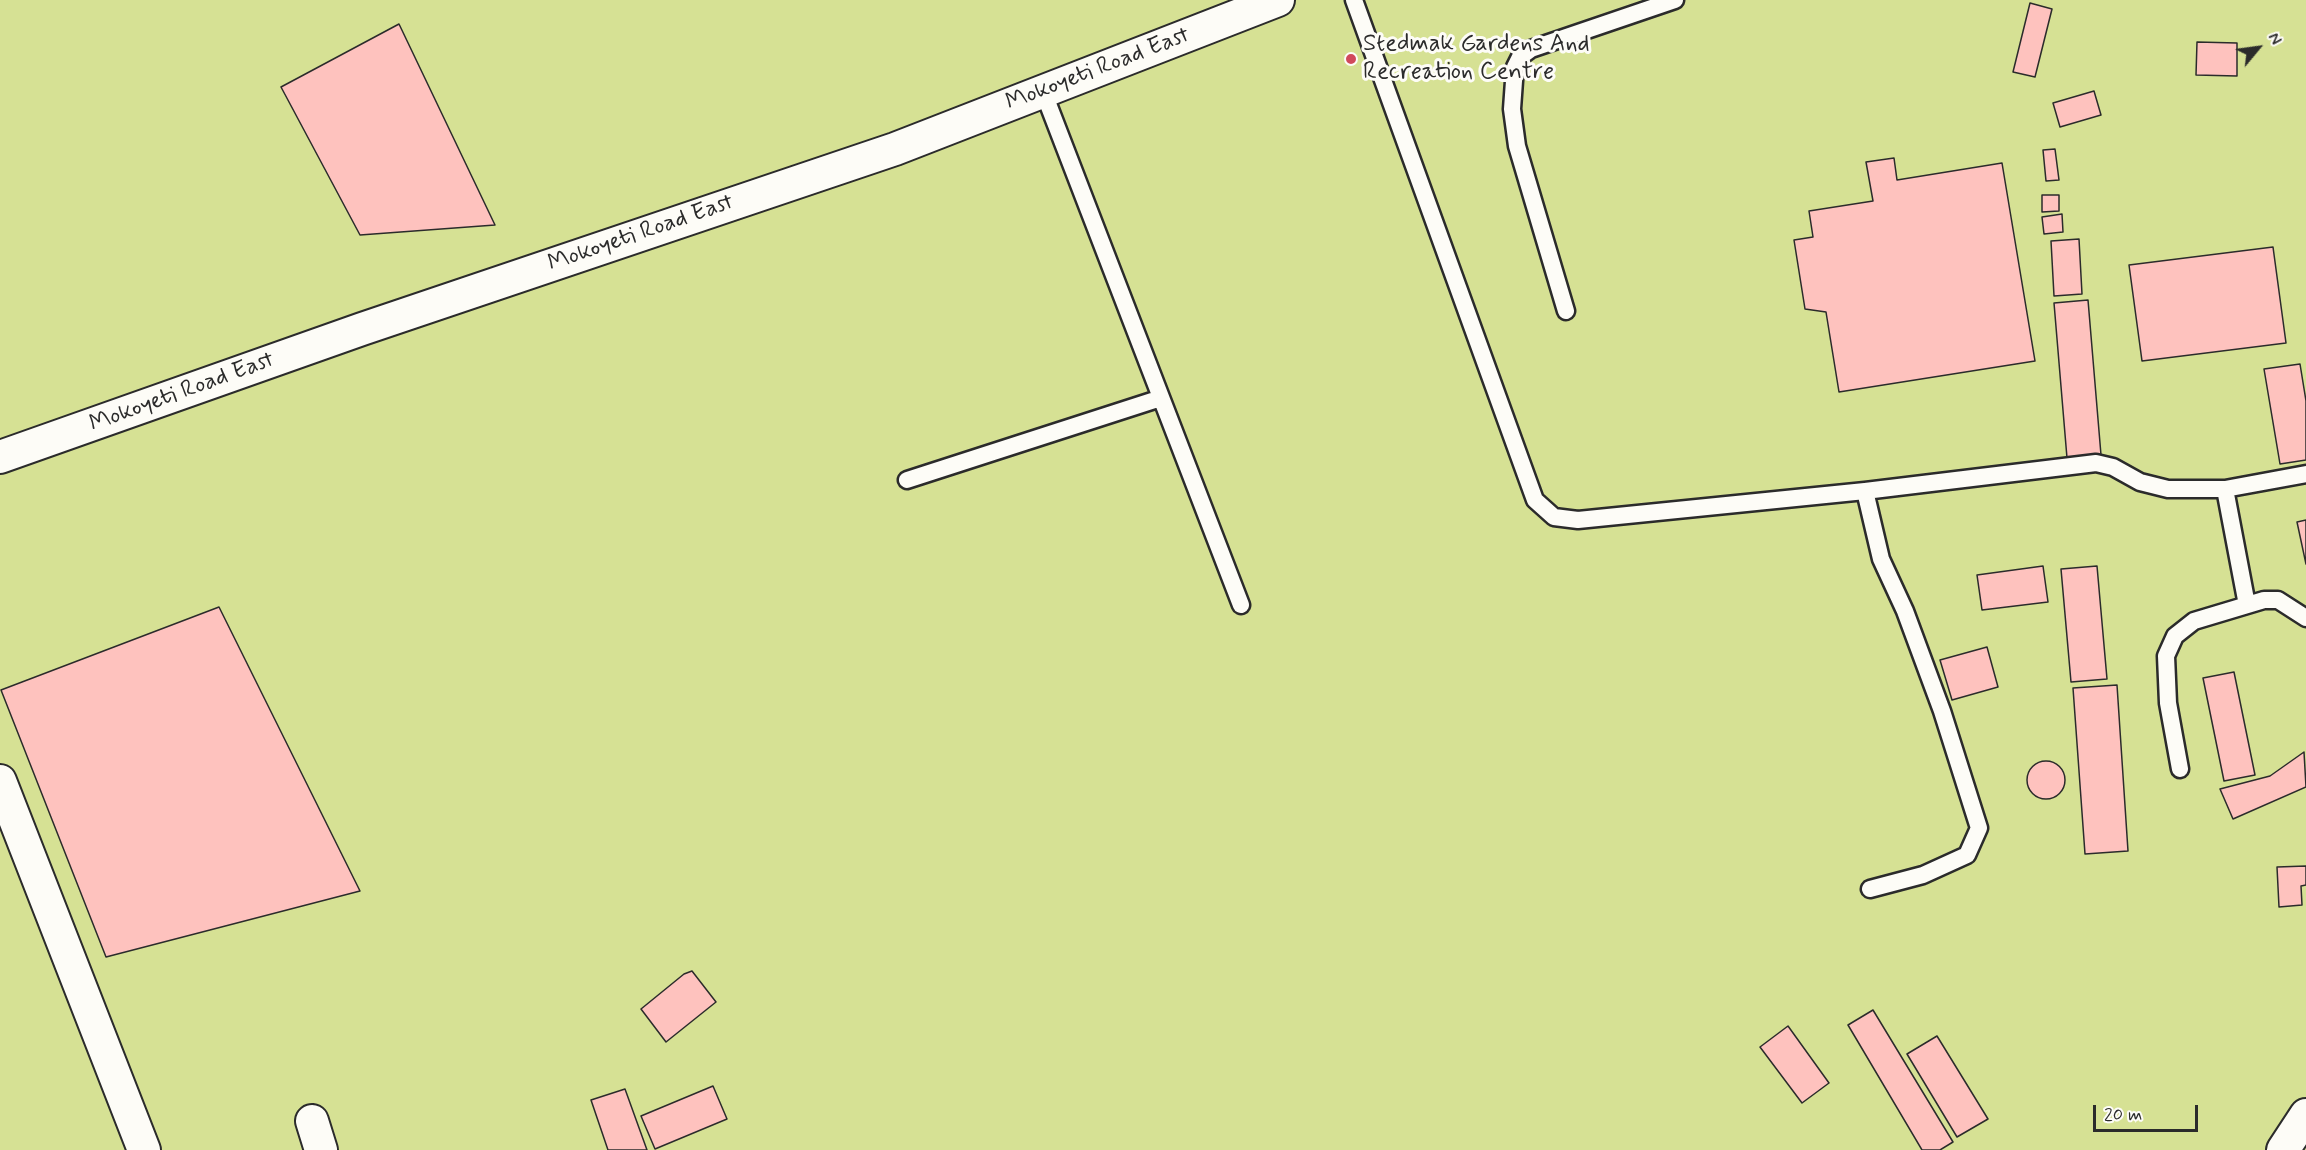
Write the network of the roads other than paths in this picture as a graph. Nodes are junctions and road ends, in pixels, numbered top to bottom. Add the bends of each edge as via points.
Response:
1 (1278, 0) edge
2 (1354, 0) edge
3 (1675, 0) edge
4 (1043, 92) junction
5 (1566, 311) dead end
6 (1161, 398) junction
7 (0, 457) edge
8 (2306, 474) edge
9 (907, 480) dead end
10 (2225, 489) junction
11 (1865, 491) junction
12 (1241, 605) dead end
13 (2247, 605) junction
14 (2306, 618) edge
15 (2180, 769) dead end
16 (0, 781) edge
17 (1870, 889) dead end
18 (2306, 1115) edge
19 (312, 1121) dead end
20 (144, 1150) edge
21 (321, 1150) edge
22 (2283, 1150) edge

1 - 4 street, Mokoyeti Road East
2 - 11 lane via 1535,500 1554,517 1578,520
3 - 5 lane via 1531,49 1515,67 1512,109 1517,146
4 - 6 lane
4 - 7 street, Mokoyeti Road East via 895,149 362,329
6 - 9 lane
6 - 12 lane
8 - 10 lane
10 - 11 lane via 2168,489 2096,463
10 - 13 lane
11 - 17 lane via 1881,559 1942,711 1979,828 1967,855 1923,875
13 - 14 lane via 2278,600
13 - 15 lane via 2194,621 2175,636 2166,656 2168,703
16 - 20 street
18 - 22 street
19 - 21 street

